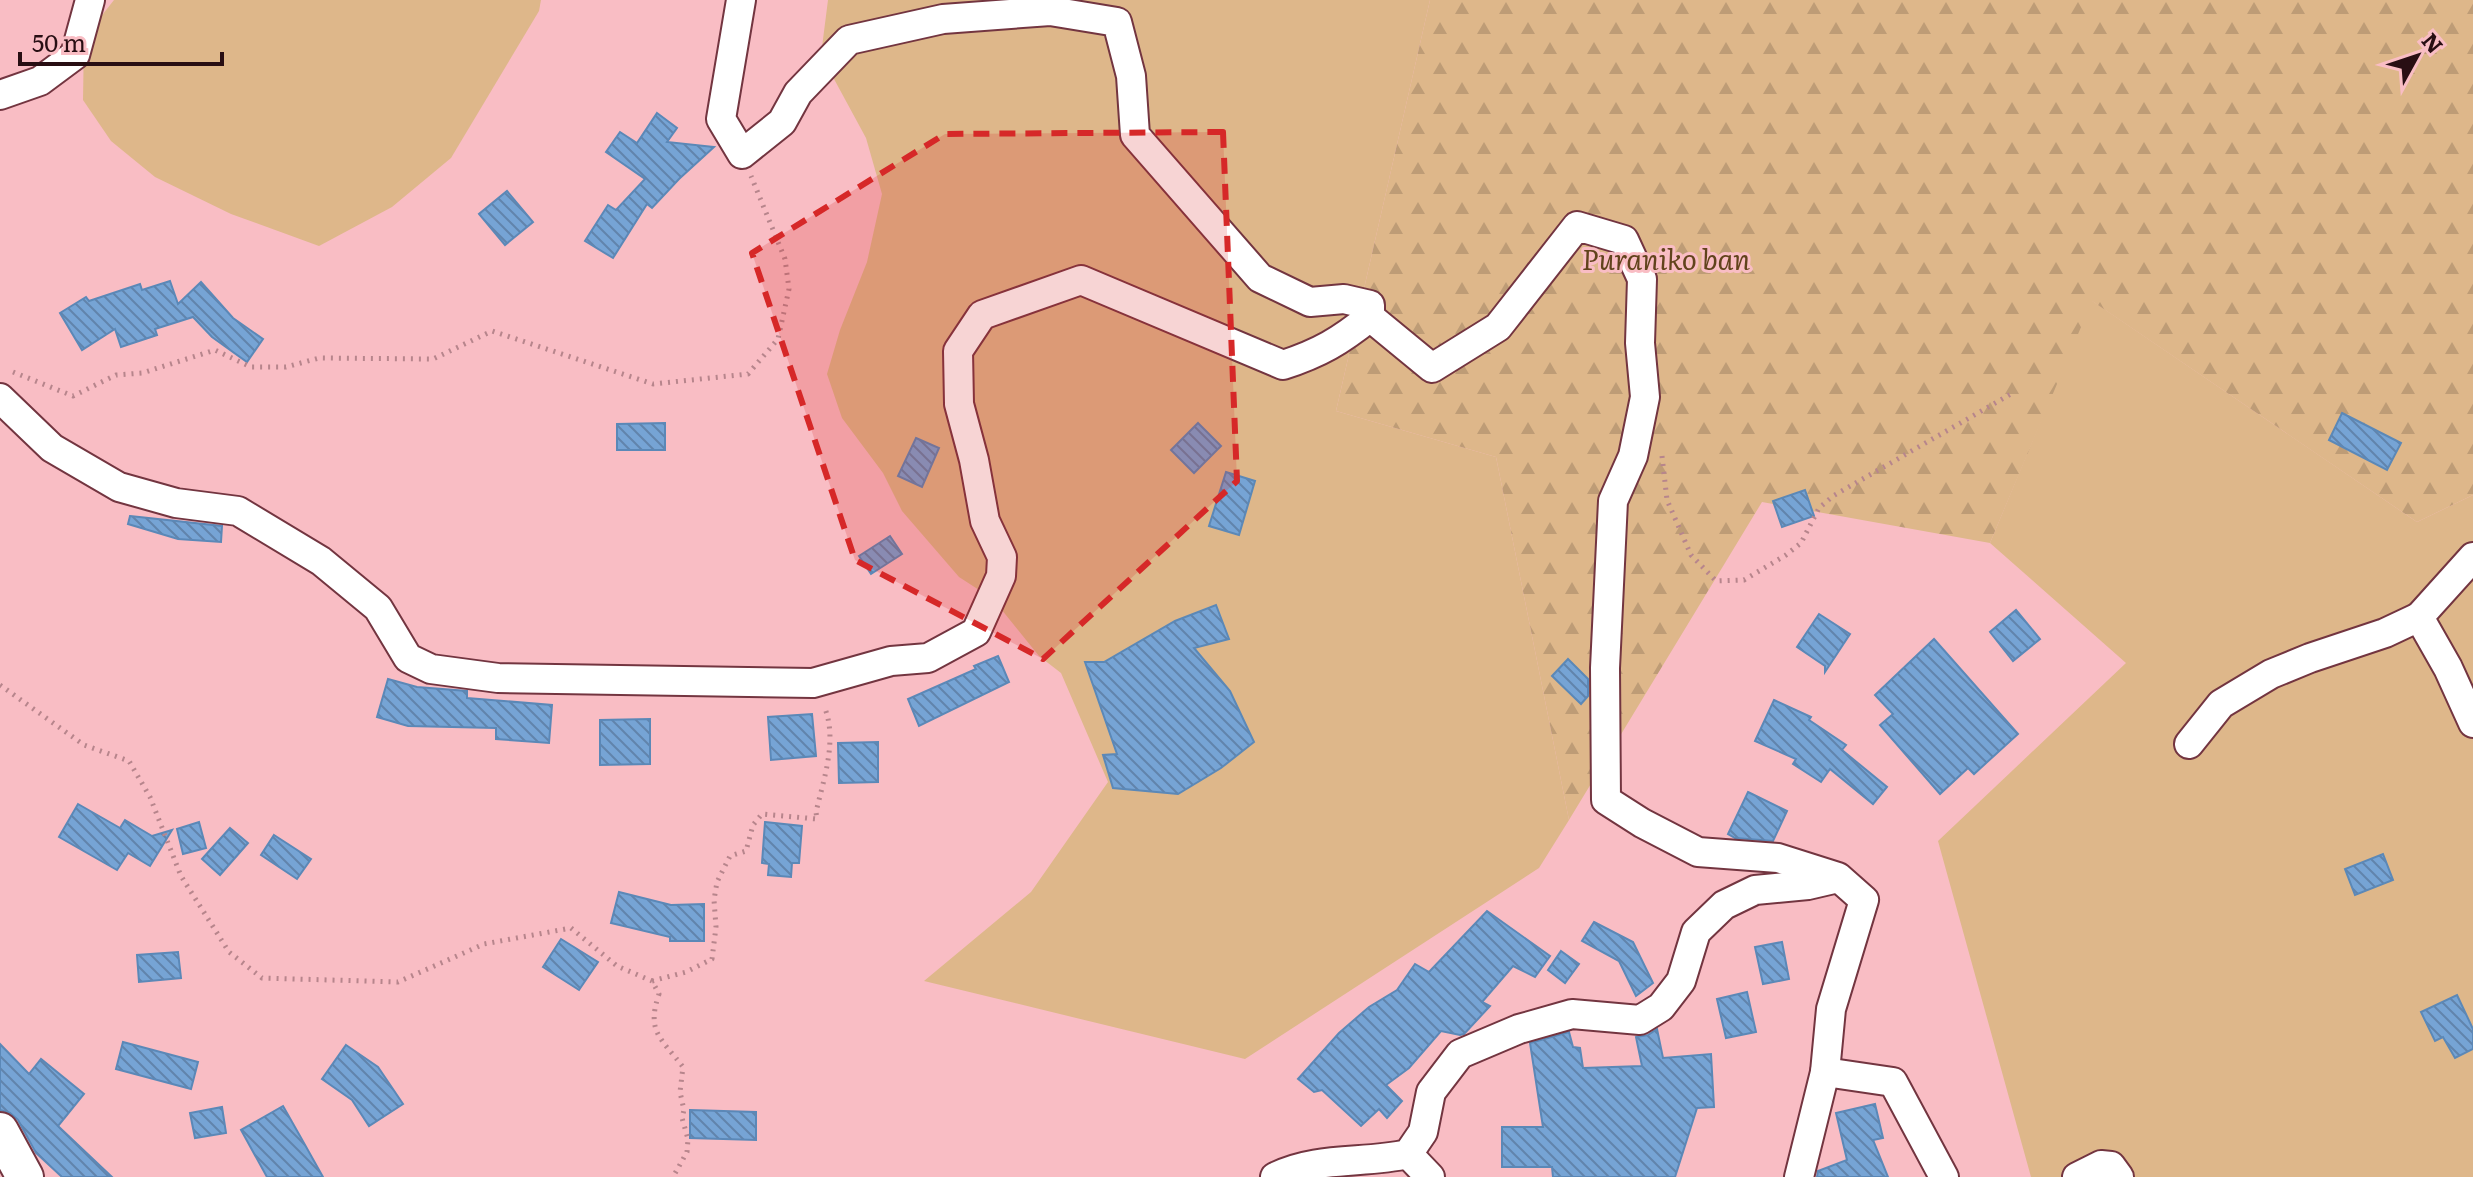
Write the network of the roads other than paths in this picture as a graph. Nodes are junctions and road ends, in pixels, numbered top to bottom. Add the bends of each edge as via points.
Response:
1 (90, 0) edge
2 (741, 0) edge
3 (0, 95) edge
4 (1370, 317) junction
5 (0, 398) edge
6 (2473, 557) edge
7 (2419, 617) junction
8 (2473, 723) edge
9 (2189, 744) dead end
10 (1838, 877) junction
11 (1825, 1072) junction
12 (0, 1131) edge
13 (1408, 1154) junction
14 (25, 1177) edge
15 (1275, 1177) edge
16 (1430, 1177) edge
17 (1799, 1177) edge
18 (1944, 1177) edge
19 (2077, 1177) edge
20 (2119, 1177) edge

1 - 3 street via 75,55 40,81
2 - 4 street via 721,119 742,154 782,122 798,93 849,40 943,19 1050,11 1117,22 1131,76 1135,135 1260,278 1310,302 1344,299 1370,305
4 - 5 street via 1318,353 1283,365 1081,280 982,315 958,351 959,404 985,521 1002,557 993,599 976,632 928,658 891,661 813,683 498,678 431,669 408,658 378,608 321,561 238,511 176,503 119,487 52,448
4 - 10 street via 1432,368 1498,327 1577,226 1624,240 1642,279 1645,397 1633,456 1613,501 1605,668 1606,800 1698,852 1778,858
6 - 7 street
7 - 8 street
7 - 9 street via 2271,674 2221,704
10 - 11 street via 1864,900 1831,1009
10 - 13 street via 1755,890 1724,905 1696,932 1681,981 1661,1007 1640,1020 1572,1014 1460,1054 1431,1092 1423,1132
11 - 17 street
11 - 18 street via 1893,1082
12 - 14 street
13 - 15 street via 1328,1161
13 - 16 street
19 - 20 street via 2101,1165 2111,1166

